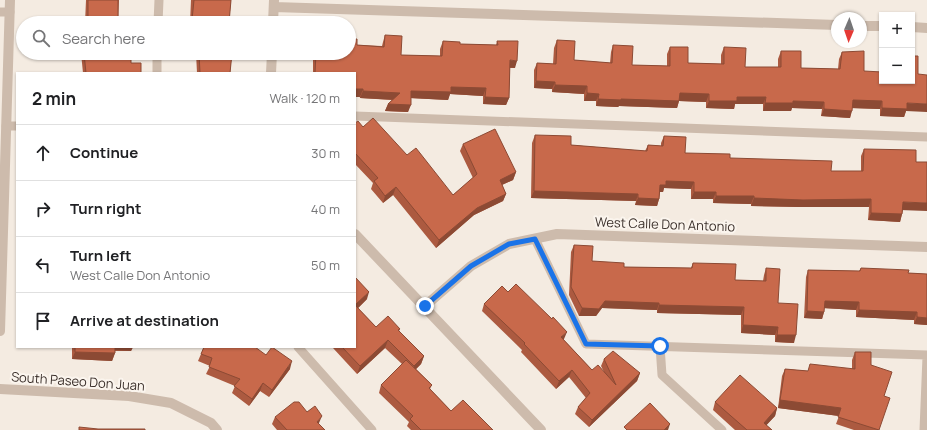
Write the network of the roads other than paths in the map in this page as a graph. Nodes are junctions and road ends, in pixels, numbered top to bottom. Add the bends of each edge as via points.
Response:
1 (10, 0) edge
2 (160, 0) edge
3 (274, 4) edge
4 (5, 12) edge
5 (159, 16) edge
6 (273, 16) edge
7 (831, 25) edge
8 (867, 26) edge
9 (879, 26) edge
10 (915, 27) edge
11 (927, 28) edge
12 (157, 60) edge
13 (272, 60) edge
14 (157, 72) edge
15 (271, 72) edge
16 (356, 116) edge
17 (6, 126) junction
18 (16, 126) edge
19 (927, 137) edge
20 (356, 235) edge
21 (535, 239) junction
22 (927, 247) edge
23 (425, 306) junction
24 (0, 331) edge
25 (660, 346) junction
26 (299, 348) edge
27 (927, 356) edge
28 (0, 389) edge
29 (217, 430) edge
30 (372, 430) edge
31 (541, 430) edge
32 (722, 430) edge
33 (924, 430) edge

1 - 4 street
2 - 5 lane
3 - 6 street
3 - 7 street
4 - 17 street
8 - 9 street
10 - 11 street
12 - 14 lane
13 - 15 street
16 - 19 lane
17 - 18 lane
17 - 24 street
20 - 23 street
21 - 22 street, West Calle Don Antonio via 557,234
21 - 23 street, West Calle Don Antonio via 509,244 471,266
21 - 25 lane via 586,344
23 - 31 street
25 - 27 lane
25 - 32 lane via 662,375
26 - 30 lane
27 - 33 lane
28 - 29 street, South Paseo Don Juan via 129,396 171,403 211,423

